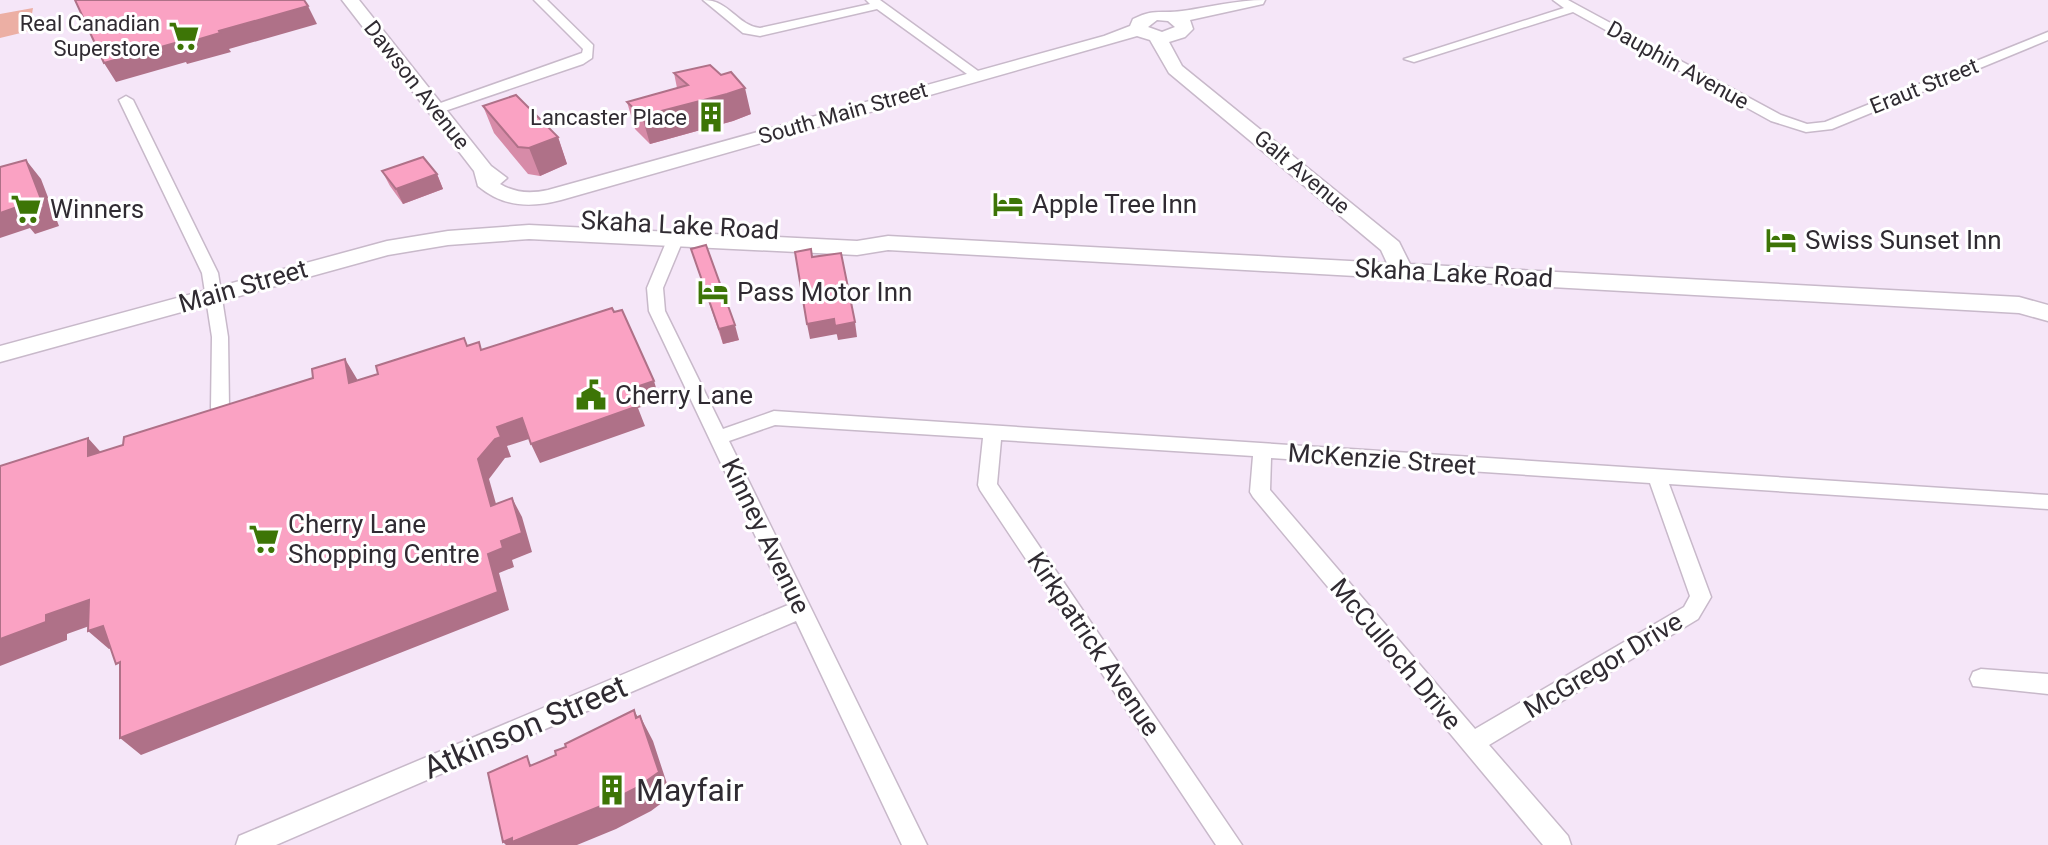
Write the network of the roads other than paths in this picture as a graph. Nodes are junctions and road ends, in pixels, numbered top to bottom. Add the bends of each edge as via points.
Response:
1 (540, 0) edge
2 (709, 0) edge
3 (1257, 0) edge
4 (1559, 0) edge
5 (355, 1) edge
6 (876, 3) edge
7 (1575, 8) junction
8 (1159, 22) edge
9 (2048, 36) edge
10 (1410, 59) dead end
11 (979, 76) junction
12 (126, 100) dead end
13 (437, 109) junction
14 (1799, 127) joint
15 (494, 209) junction
16 (679, 233) junction
17 (1386, 243) junction
18 (1375, 268) junction
19 (1401, 270) junction
20 (213, 287) junction
21 (2048, 301) edge
22 (2019, 305) junction
23 (2048, 313) edge
24 (0, 339) edge
25 (0, 354) edge
26 (220, 408) edge
27 (993, 434) junction
28 (719, 438) junction
29 (1262, 452) junction
30 (1657, 476) junction
31 (2048, 502) edge
32 (801, 609) junction
33 (1981, 679) dead end
34 (2048, 684) edge
35 (1471, 743) junction
36 (248, 845) edge
37 (915, 845) edge
38 (1230, 845) edge
39 (1559, 845) edge

1 - 13 street via 589,48 588,55
2 - 6 street via 747,30 760,32
3 - 8 main road, South Main Street
4 - 7 street, Dauphin Avenue
5 - 13 main road, Dawson Avenue
6 - 11 street
7 - 10 street
7 - 14 street, Dauphin Avenue
8 - 11 main road, South Main Street
8 - 17 main road, Galt Avenue via 1175,69
9 - 14 street, Eraut Street via 1827,126
11 - 15 main road, South Main Street
12 - 20 street
13 - 15 main road, Dawson Avenue via 484,170
15 - 16 main road, Skaha Lake Road via 529,232
15 - 20 main road, Main Street via 387,248
16 - 18 main road, Skaha Lake Road via 857,248 888,243
16 - 28 street, Kinney Avenue via 658,277 654,299
17 - 18 main road via 1385,258
17 - 19 main road, Galt Avenue via 1397,254
18 - 19 main road, Skaha Lake Road
19 - 22 main road, Skaha Lake Road
20 - 24 main road, Main Street
20 - 25 main road, Main Street
20 - 26 street via 220,337
21 - 22 main road, Skaha Lake Road
22 - 23 main road, Skaha Lake Road
27 - 28 street, McKenzie Street via 774,418
27 - 29 street, McKenzie Street
27 - 38 street, Kirkpatrick Avenue via 987,485
28 - 32 street, Kinney Avenue
29 - 30 street, McKenzie Street
29 - 35 street, McCulloch Drive via 1260,492
30 - 31 street, McKenzie Street
30 - 35 street, McGregor Drive via 1701,597 1691,613
32 - 36 street, Atkinson Street
32 - 37 street, Kinney Avenue
33 - 34 street
35 - 39 street, McCulloch Drive

